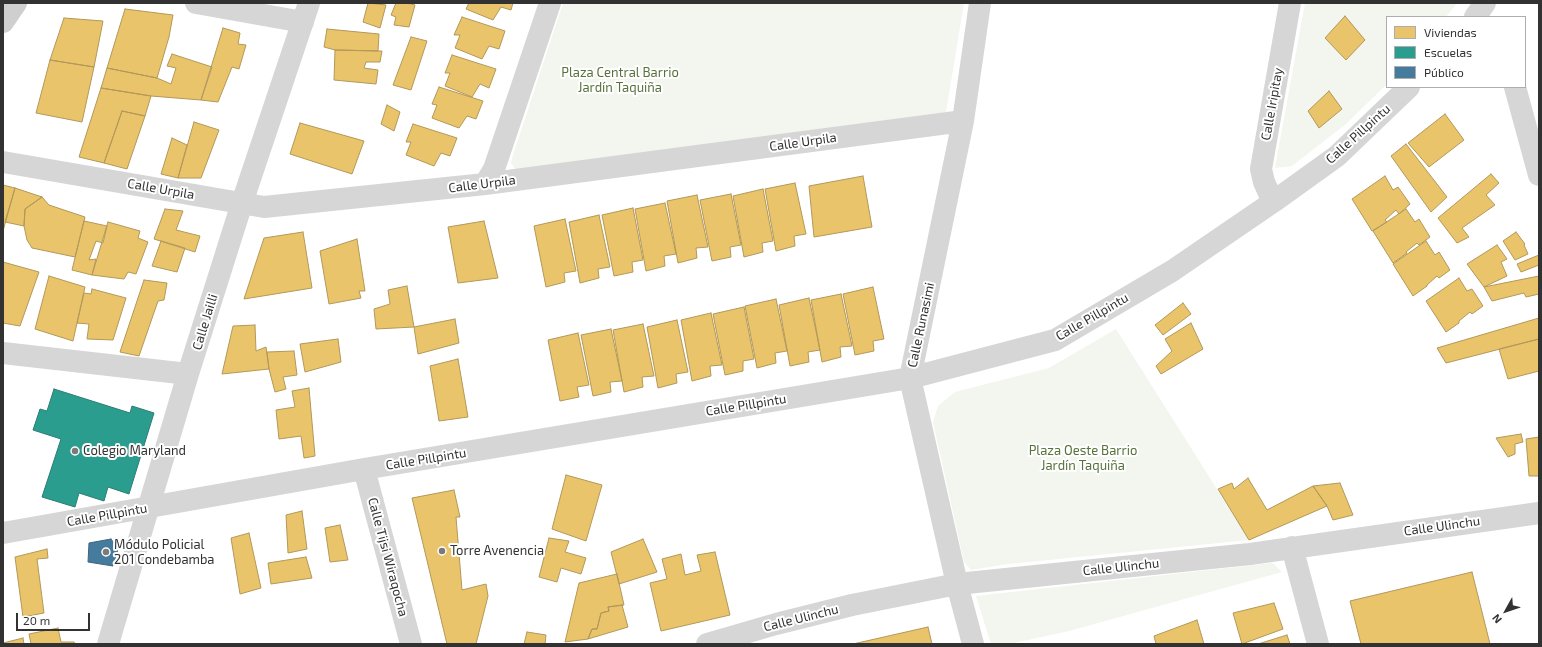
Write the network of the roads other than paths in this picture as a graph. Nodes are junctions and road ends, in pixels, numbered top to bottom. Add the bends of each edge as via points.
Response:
1 (16, 3) edge
2 (196, 3) edge
3 (550, 3) edge
4 (980, 3) edge
5 (1290, 3) edge
6 (1485, 3) edge
7 (306, 12) edge
8 (1476, 16) edge
9 (3, 22) edge
10 (1408, 88) edge
11 (1514, 88) edge
12 (963, 121) junction
13 (3, 162) edge
14 (1539, 174) edge
15 (485, 184) junction
16 (1274, 202) junction
17 (242, 203) junction
18 (3, 353) edge
19 (188, 374) junction
20 (910, 378) junction
21 (364, 469) junction
22 (149, 508) junction
23 (1539, 513) edge
24 (3, 533) edge
25 (1292, 547) junction
26 (957, 584) junction
27 (108, 644) edge
28 (411, 644) edge
29 (707, 644) edge
30 (973, 644) edge
31 (1318, 644) edge

1 - 9 street
2 - 7 street
3 - 15 street via 494,170
4 - 12 street, Calle Runasimi
5 - 16 street, Calle Iripitay via 1261,169
6 - 8 street
7 - 17 street, Calle Jailli
10 - 16 street, Calle Pillpintu via 1337,156
11 - 14 street
12 - 15 street, Calle Urpila
12 - 20 street, Calle Runasimi
13 - 17 street, Calle Urpila
15 - 17 street, Calle Urpila via 264,207
16 - 20 street, Calle Pillpintu via 1172,270 1056,340
17 - 19 street, Calle Jailli
18 - 19 street
19 - 22 street, Calle Jailli
20 - 21 street, Calle Pillpintu
20 - 26 street, Calle Runasimi
21 - 22 street, Calle Pillpintu
21 - 28 street, Calle Tijsi Wiraqocha
22 - 24 street, Calle Pillpintu
22 - 27 street, Calle Jailli
23 - 25 street, Calle Ulinchu
25 - 26 street, Calle Ulinchu via 1250,554
25 - 31 street
26 - 29 street, Calle Ulinchu via 852,605
26 - 30 street, Calle Runasimi

